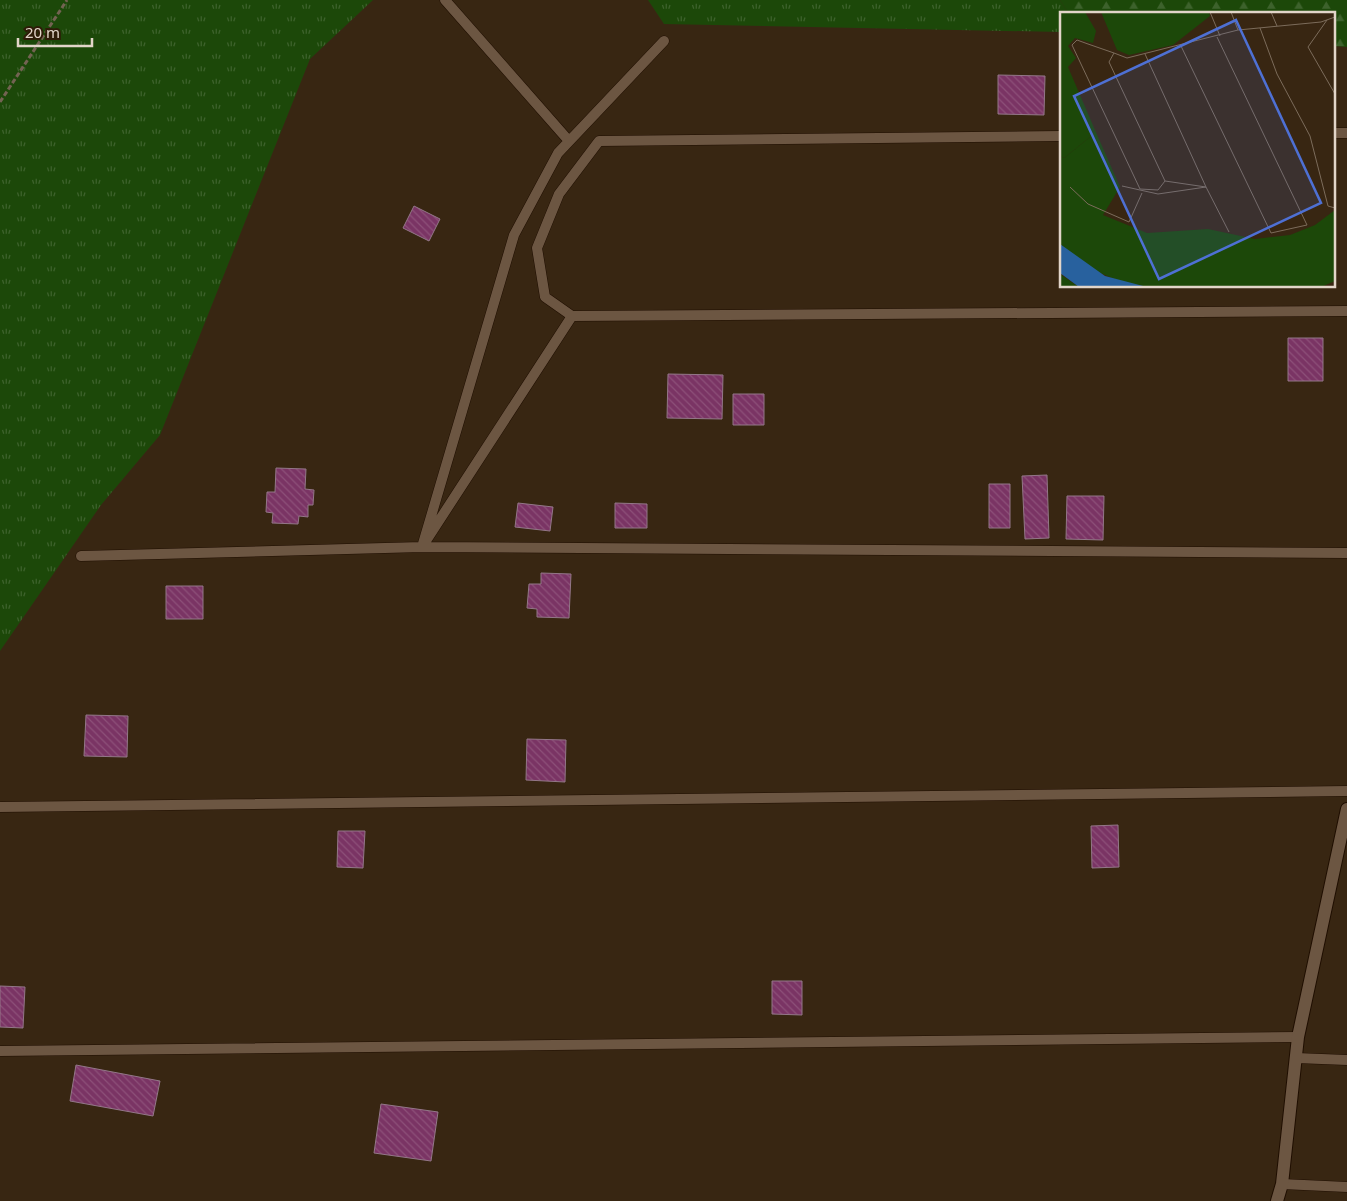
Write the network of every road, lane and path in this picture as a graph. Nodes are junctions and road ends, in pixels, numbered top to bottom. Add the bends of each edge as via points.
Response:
1 (67, 0) edge
2 (446, 0) edge
3 (664, 41) dead end
4 (0, 101) edge
5 (1334, 133) edge
6 (1347, 133) edge
7 (1060, 136) edge
8 (569, 141) junction
9 (1347, 311) edge
10 (572, 316) junction
11 (422, 547) junction
12 (1347, 553) edge
13 (82, 556) dead end
14 (1347, 791) edge
15 (0, 807) edge
16 (1347, 809) edge
17 (1298, 1037) junction
18 (0, 1051) edge
19 (1296, 1058) junction
20 (1347, 1060) edge
21 (1282, 1184) junction
22 (1347, 1187) edge
23 (1276, 1201) edge

1 - 4 path
2 - 8 lane
3 - 8 lane
5 - 6 lane
7 - 10 lane via 599,141 559,194 538,248 545,296
8 - 11 lane via 558,153 514,235
9 - 10 lane
10 - 11 lane
11 - 12 lane
11 - 13 lane
14 - 15 lane
16 - 17 street
17 - 18 lane
17 - 19 street
19 - 20 lane
19 - 21 street
21 - 22 lane
21 - 23 street

